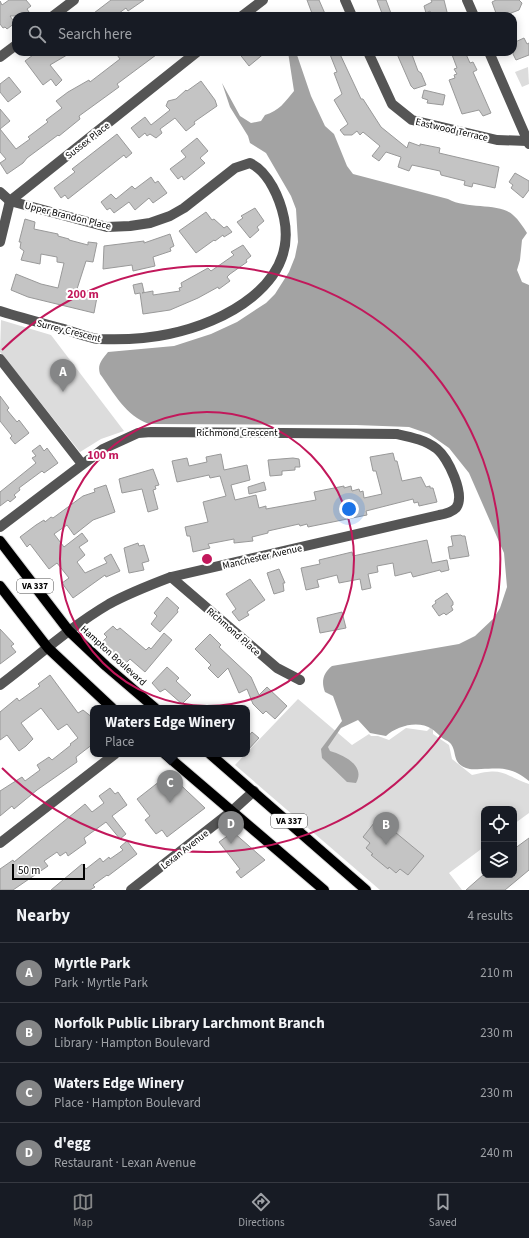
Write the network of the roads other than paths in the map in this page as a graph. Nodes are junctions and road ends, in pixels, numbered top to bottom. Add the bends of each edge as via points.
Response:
1 (74, 0) edge
2 (263, 0) edge
3 (345, 0) edge
4 (468, 0) edge
5 (58, 12) edge
6 (247, 12) edge
7 (350, 12) edge
8 (472, 12) edge
9 (12, 48) edge
10 (192, 56) edge
11 (370, 56) edge
12 (491, 56) edge
13 (0, 57) edge
14 (528, 143) edge
15 (263, 172) joint
16 (0, 192) edge
17 (10, 201) junction
18 (0, 242) edge
19 (0, 311) edge
20 (0, 358) edge
21 (82, 464) junction
22 (457, 507) joint
23 (0, 527) edge
24 (0, 541) edge
25 (171, 577) junction
26 (0, 586) edge
27 (69, 631) junction
28 (48, 648) junction
29 (300, 680) dead end
30 (0, 685) edge
31 (109, 705) edge
32 (152, 705) edge
33 (111, 757) edge
34 (169, 757) edge
35 (214, 757) edge
36 (254, 791) junction
37 (232, 811) junction
38 (0, 843) edge
39 (131, 890) edge
40 (324, 890) edge
41 (366, 890) edge

1 - 5 street
2 - 6 street
3 - 7 street
4 - 8 street
9 - 13 street
10 - 17 street, Sussex Place
11 - 14 street, Eastwood Terrace via 392,104 412,120 497,140
12 - 14 street
15 - 17 street, Upper Brandon Place via 250,163 243,164 170,216 130,226 107,226
15 - 19 street, Surrey Crescent via 281,204 285,222 285,242 281,259 264,288 235,308 192,328 170,334 122,339 97,339
16 - 17 street, Upper Brandon Place
17 - 18 street
20 - 21 street
21 - 22 street, Richmond Crescent via 103,449 138,433 397,434 429,443 447,460 456,483 459,500
21 - 23 street, Richmond Crescent
22 - 25 street, Manchester Avenue via 439,515
24 - 27 main road, Hampton Boulevard / VA 337
25 - 27 street, Manchester Avenue via 109,604
25 - 29 street, Richmond Place via 278,668
26 - 28 main road, VA 337
27 - 28 street, Manchester Avenue
27 - 32 main road, Hampton Boulevard / VA 337
28 - 30 street, Manchester Avenue
28 - 31 main road, VA 337
33 - 38 street
34 - 37 main road, VA 337
35 - 36 main road, VA 337
36 - 37 street, Lexan Avenue
36 - 41 main road, VA 337
37 - 39 street, Lexan Avenue
37 - 40 main road, VA 337

